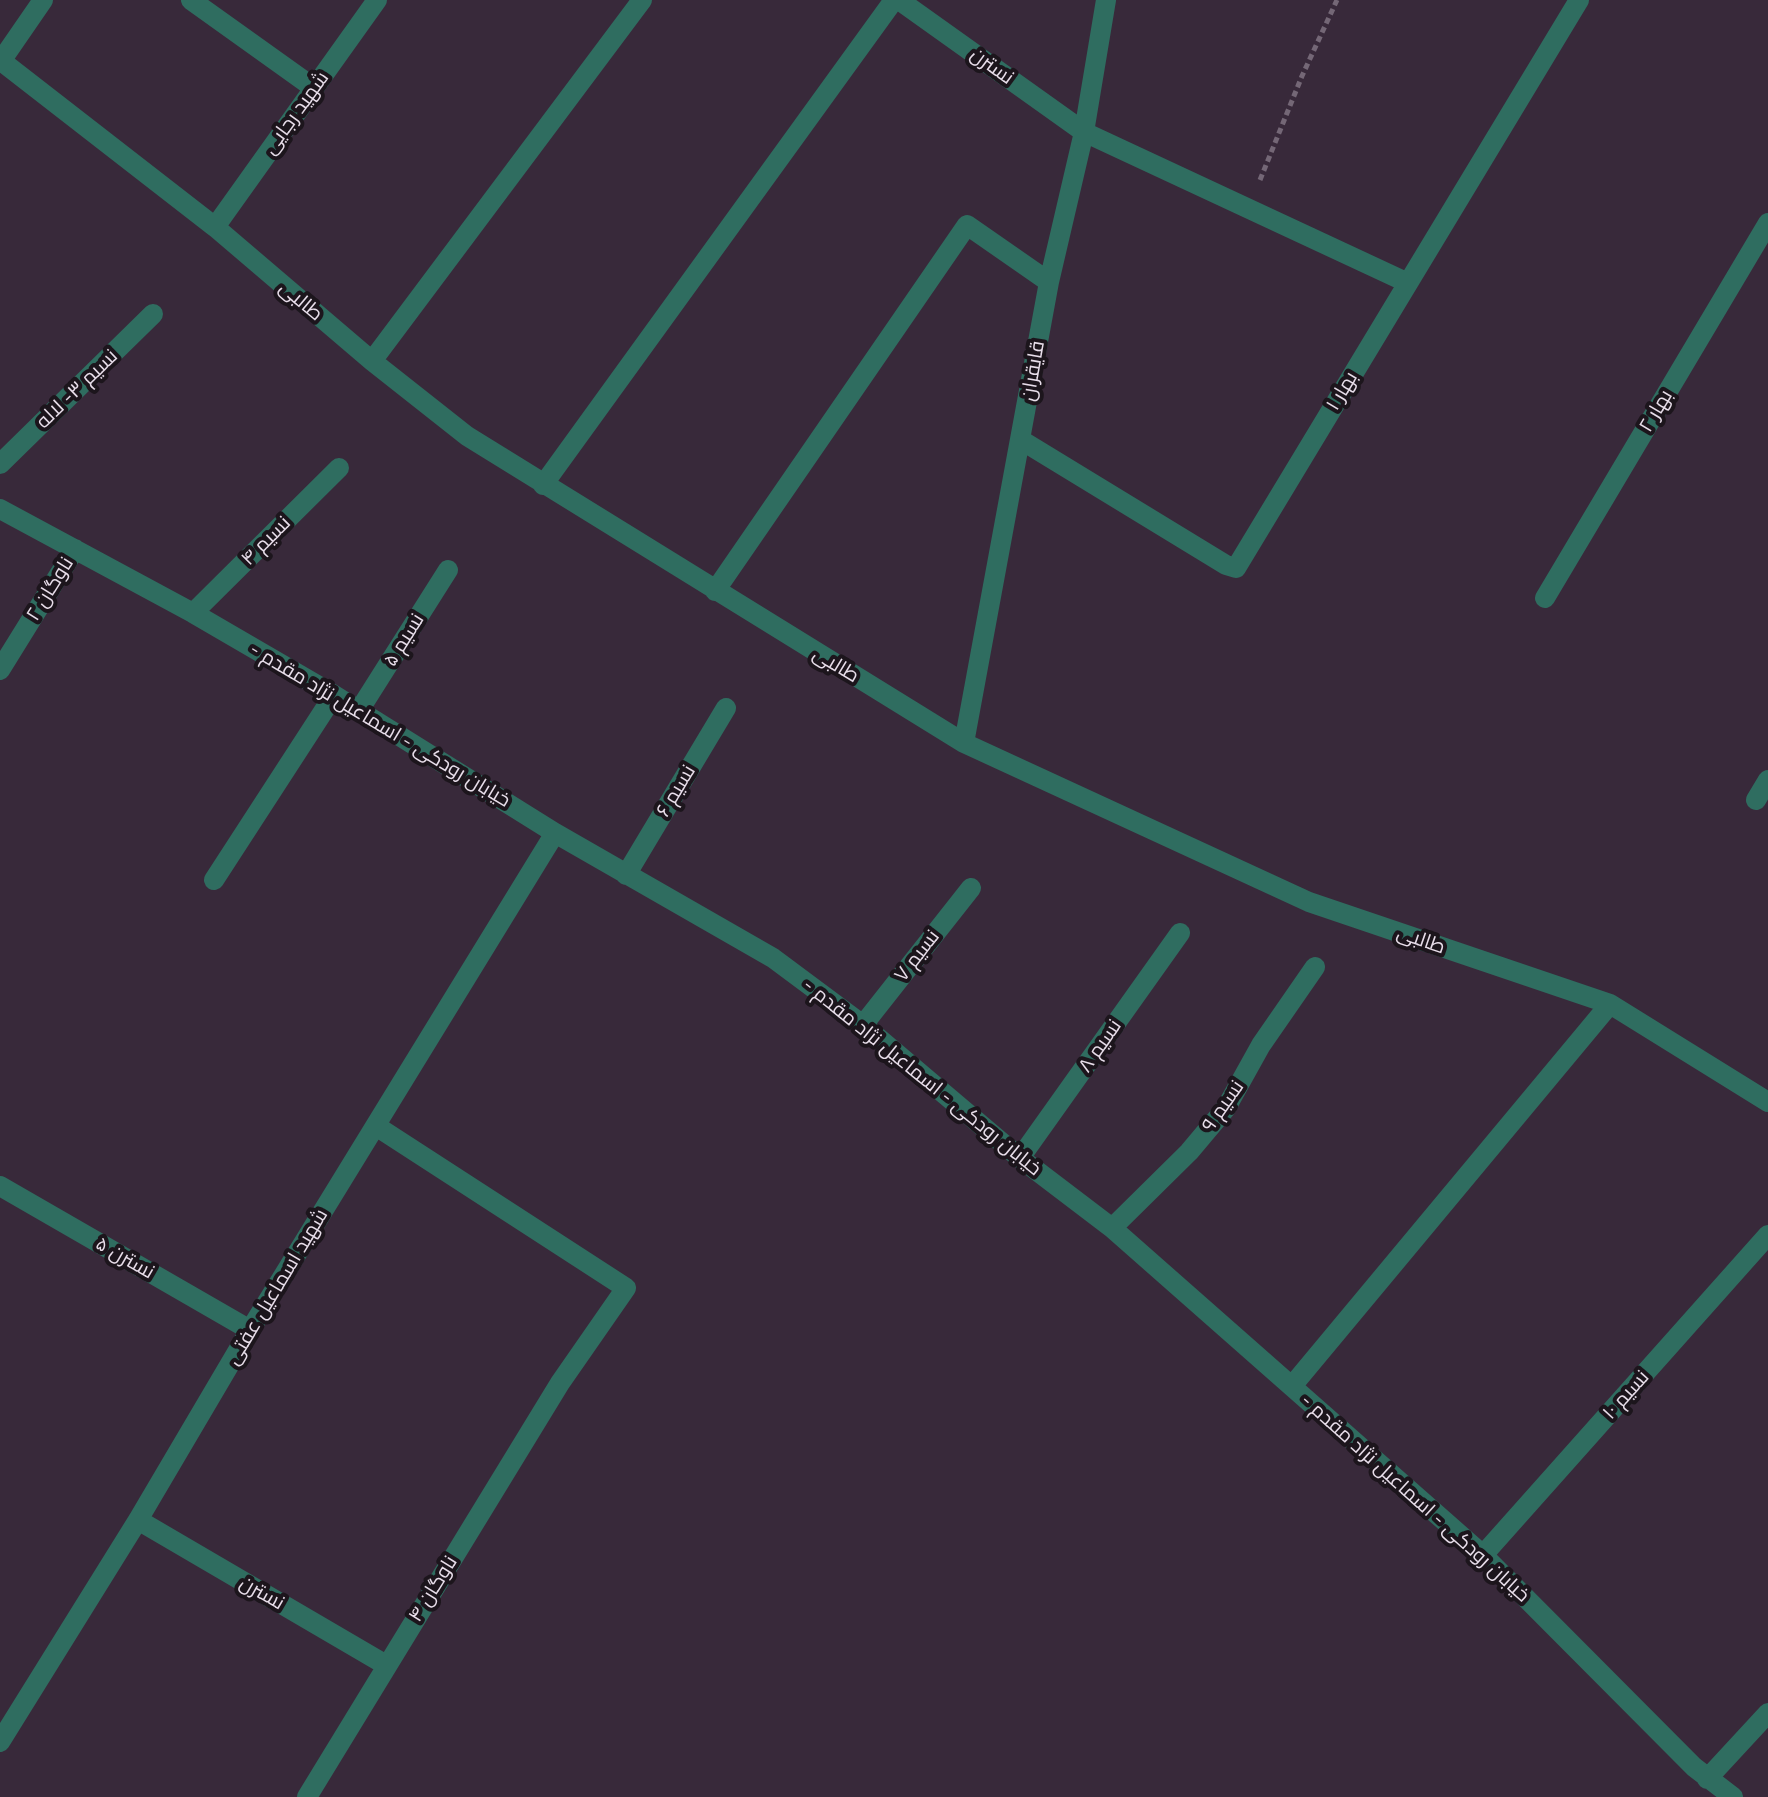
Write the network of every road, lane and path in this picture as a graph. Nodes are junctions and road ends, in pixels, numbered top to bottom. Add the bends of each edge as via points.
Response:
1 (43, 0) edge
2 (191, 0) edge
3 (377, 0) edge
4 (642, 0) edge
5 (897, 0) edge
6 (1106, 0) edge
7 (1337, 0) edge
8 (1579, 0) edge
9 (1, 61) edge
10 (314, 88) junction
11 (1084, 132) junction
12 (1249, 207) junction
13 (1768, 223) edge
14 (215, 227) junction
15 (1049, 282) junction
16 (1406, 282) junction
17 (153, 314) dead end
18 (372, 361) junction
19 (1021, 440) junction
20 (0, 464) edge
21 (339, 468) dead end
22 (543, 485) junction
23 (0, 509) edge
24 (75, 549) junction
25 (448, 570) dead end
26 (715, 591) junction
27 (1545, 598) dead end
28 (193, 613) junction
29 (0, 670) edge
30 (334, 695) junction
31 (726, 708) dead end
32 (360, 709) junction
33 (964, 743) junction
34 (1768, 780) edge
35 (1756, 800) dead end
36 (555, 833) junction
37 (626, 875) junction
38 (214, 880) dead end
39 (971, 888) dead end
40 (1180, 933) dead end
41 (1315, 967) dead end
42 (1610, 1004) junction
43 (863, 1025) junction
44 (1768, 1102) edge
45 (376, 1126) junction
46 (1020, 1158) junction
47 (0, 1186) edge
48 (1112, 1228) junction
49 (1768, 1235) edge
50 (250, 1330) junction
51 (1292, 1386) junction
52 (138, 1520) junction
53 (1483, 1555) junction
54 (386, 1665) junction
55 (1768, 1713) edge
56 (0, 1742) edge
57 (1707, 1779) junction
58 (307, 1797) edge
59 (1733, 1797) edge

1 - 9 street
2 - 10 street
3 - 10 street, شهید رجایی
4 - 18 street
5 - 11 street, نسترن
5 - 22 street
6 - 11 street, قایقران
7 - 12 path
8 - 16 street, بهار ۱
9 - 14 street, طالبی
10 - 14 street, شهید رجایی
11 - 12 street, نسترن
11 - 15 street, قایقران
12 - 16 street, نسترن
13 - 27 street, بهار ۲
14 - 18 street, طالبی
15 - 19 street, قایقران
15 - 26 street via 967,225
16 - 19 street, بهار ۱ via 1236,568
17 - 20 street, نسیم ۳- لاله
18 - 22 street, طالبی via 467,436
19 - 33 street, قایقران
21 - 28 street, نسیم ۴
22 - 26 street, طالبی
23 - 24 street, - خیابان رودکی - اسماعیل نژاد مقدم
24 - 28 street, - خیابان رودکی - اسماعیل نژاد مقدم
24 - 29 street, ناوگان ۲
25 - 32 street, نسیم ۵
26 - 33 street, طالبی
28 - 30 street, - خیابان رودکی - اسماعیل نژاد مقدم
30 - 32 street, - خیابان رودکی - اسماعیل نژاد مقدم
30 - 38 street
31 - 37 street, نسیم ۶
32 - 36 street, - خیابان رودکی - اسماعیل نژاد مقدم
33 - 42 street, طالبی via 1309,902
34 - 35 street
36 - 37 street, - خیابان رودکی - اسماعیل نژاد مقدم
36 - 45 street, شهید اسماعیل عفتی
37 - 43 street, - خیابان رودکی - اسماعیل نژاد مقدم via 773,958
39 - 43 street, نسیم ۷
40 - 46 street, نسیم ۸
41 - 48 street, نسیم ۹ via 1261,1045 1226,1108
42 - 44 street, طالبی
42 - 51 street
43 - 46 street, - خیابان رودکی - اسماعیل نژاد مقدم
45 - 50 street, شهید اسماعیل عفتی
45 - 54 street, ناوگان ۴ via 626,1288 560,1383
46 - 48 street, - خیابان رودکی - اسماعیل نژاد مقدم
47 - 50 street, نسترن ۵
48 - 51 street, - خیابان رودکی - اسماعیل نژاد مقدم
49 - 53 street, نسیم ۱۰
50 - 52 street, شهید اسماعیل عفتی
51 - 53 street, - خیابان رودکی - اسماعیل نژاد مقدم
52 - 54 street, نسترن
52 - 56 street, شهید اسماعیل عفتی
53 - 57 street, - خیابان رودکی - اسماعیل نژاد مقدم
54 - 58 street, ناوگان ۴
55 - 57 street
57 - 59 street, - خیابان رودکی - اسماعیل نژاد مقدم

